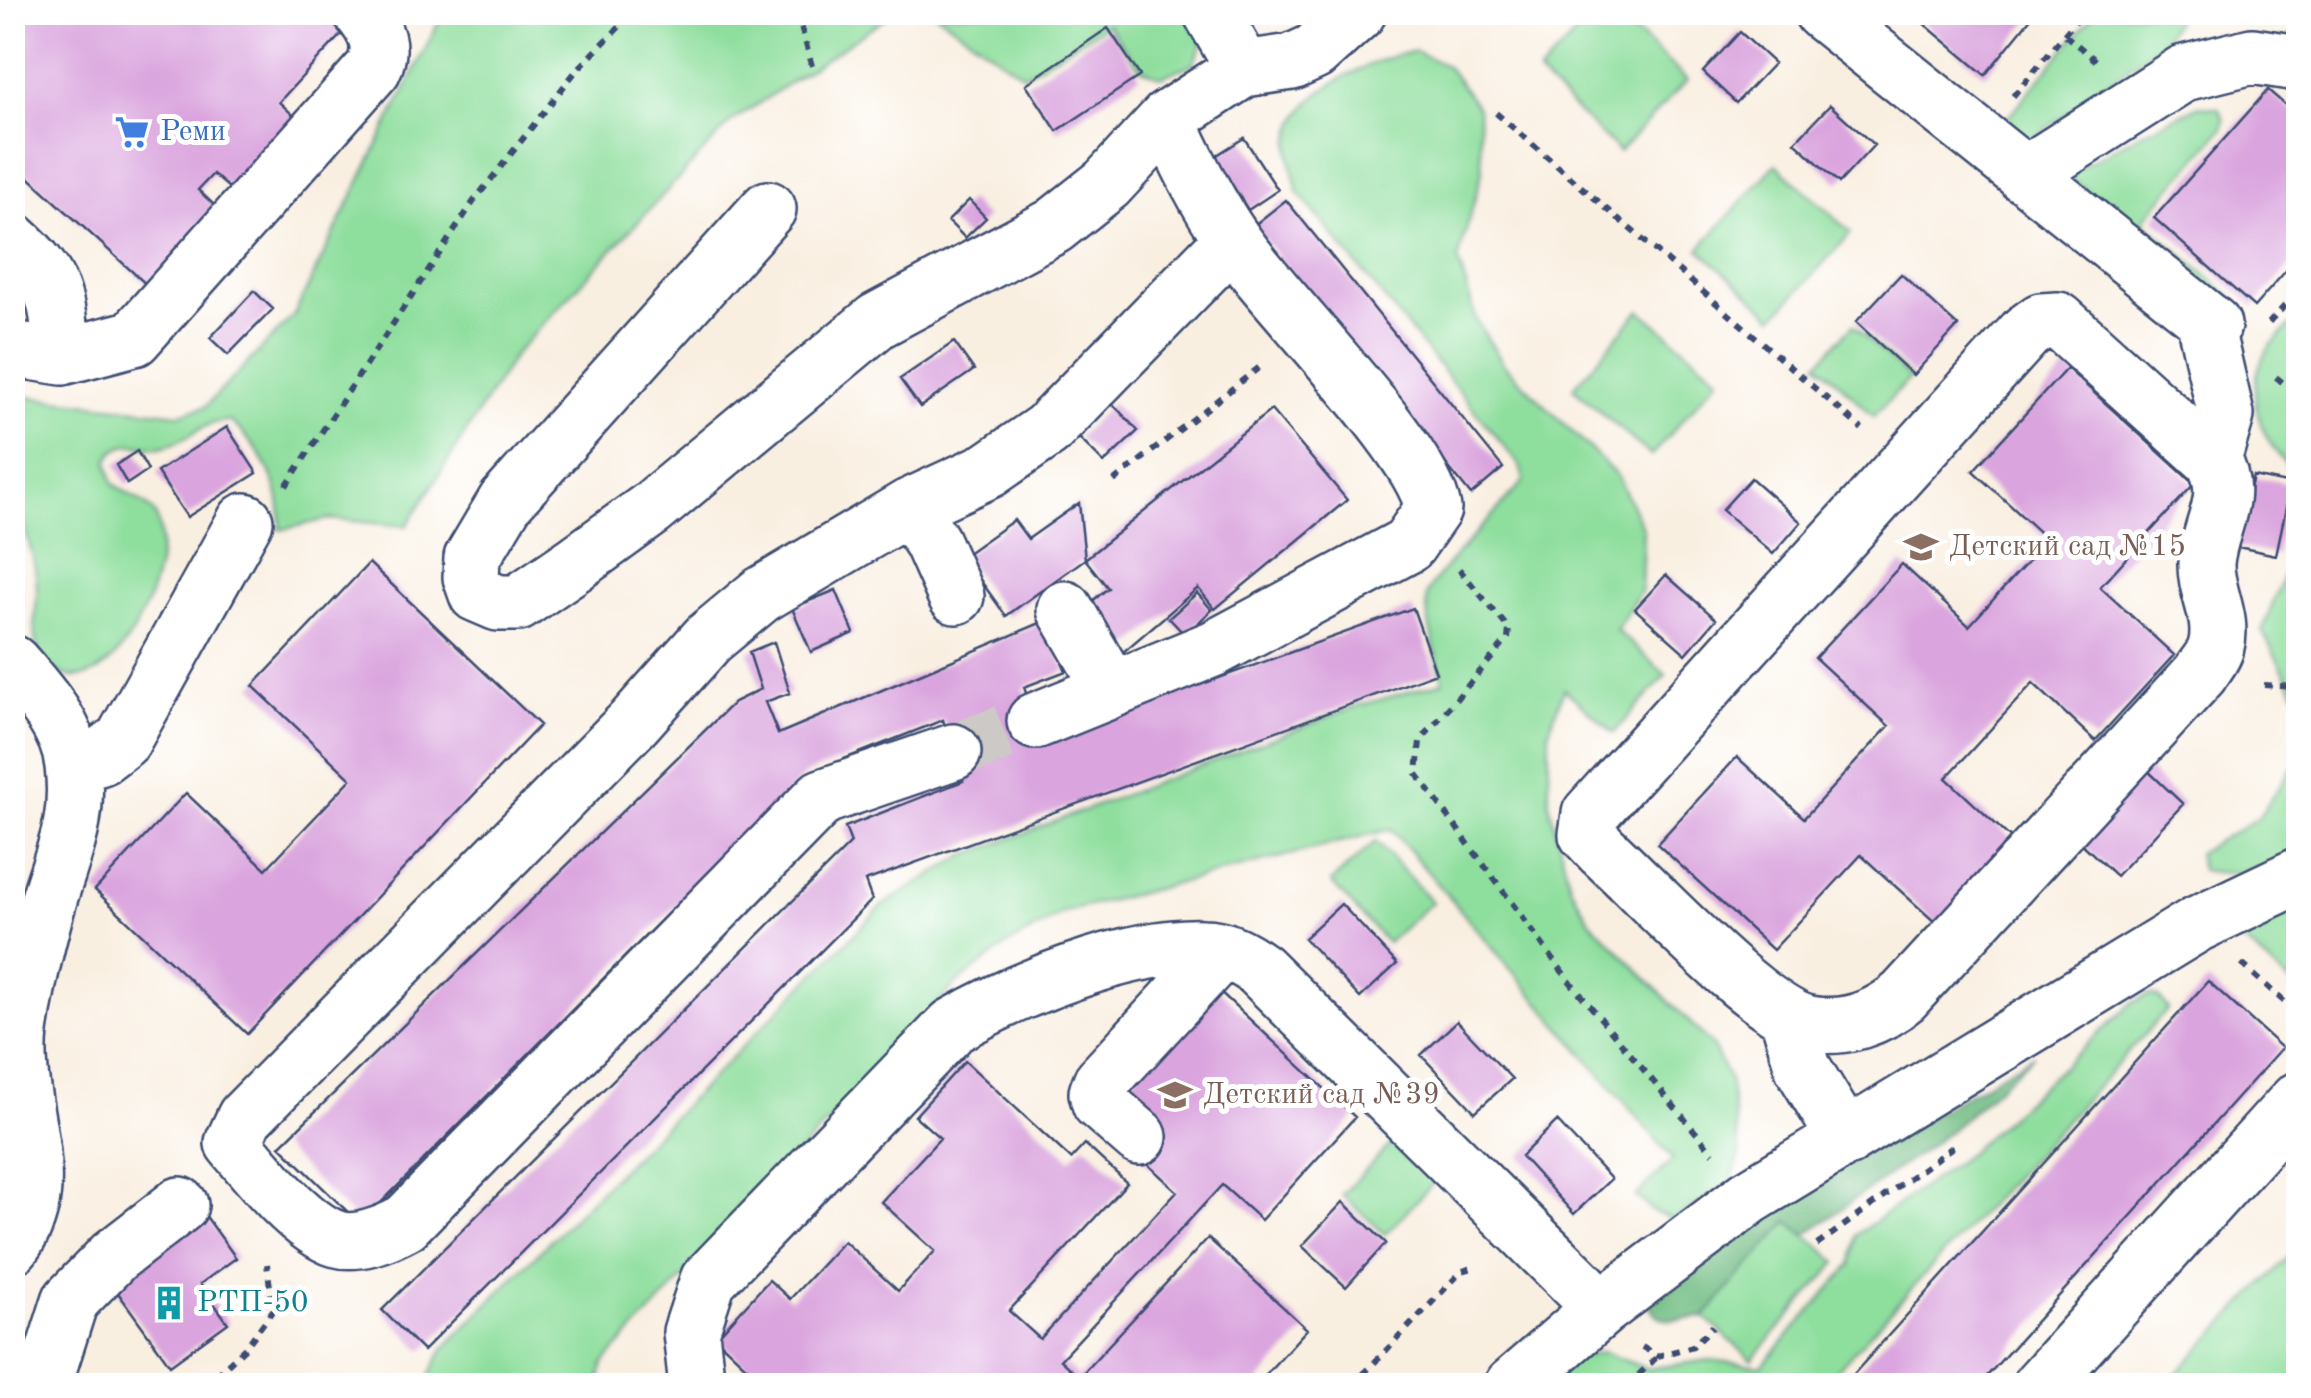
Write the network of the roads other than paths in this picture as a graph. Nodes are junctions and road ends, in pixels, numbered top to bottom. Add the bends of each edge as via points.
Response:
1 (361, 12) edge
2 (1211, 12) edge
3 (1358, 12) edge
4 (1822, 12) edge
5 (2298, 63) edge
6 (1244, 70) junction
7 (1167, 119) junction
8 (2024, 175) junction
9 (768, 208) dead end
10 (12, 240) edge
11 (1232, 240) junction
12 (37, 353) edge
13 (2213, 460) junction
14 (909, 507) junction
15 (263, 508) road end
16 (956, 596) dead end
17 (1065, 610) dead end
18 (12, 664) edge
19 (1112, 690) junction
20 (1035, 720) tunnel mouth
21 (954, 752) tunnel mouth
22 (73, 762) junction
23 (2298, 876) edge
24 (1223, 950) junction
25 (1788, 1016) junction
26 (2298, 1100) edge
27 (1138, 1138) dead end
28 (1846, 1139) junction
29 (180, 1205) dead end
30 (12, 1246) edge
31 (1602, 1308) junction
32 (43, 1386) edge
33 (697, 1386) edge
34 (1512, 1386) edge
35 (2040, 1386) edge

1 - 12 street via 378,38 380,57 362,83 134,338
2 - 6 street
3 - 6 street via 1303,57
4 - 8 street
5 - 8 street via 2252,56 2184,72
6 - 7 street
7 - 9 street via 1108,184 1054,226 877,320 575,564 518,603 478,594 472,558 506,501
7 - 11 street
8 - 13 street via 2213,325 2208,346 2226,415
10 - 12 street via 50,278 56,296
11 - 14 street via 1047,430 989,470
11 - 19 street via 1392,436 1430,491 1433,509 1408,545 1216,648
13 - 25 street via 2225,494 2208,538 2206,571 2218,618 2216,649 2200,674 1904,996 1858,1022 1811,1024
13 - 25 street via 2058,320 2042,321 1590,814 1588,834 1602,850
14 - 16 street
14 - 21 street via 760,595 708,639 246,1117 233,1143 321,1231 341,1240 388,1233 822,797
15 - 22 street via 122,740 99,758
17 - 19 street
18 - 22 street via 63,730
19 - 20 street
22 - 30 street via 73,834 47,906 20,1034 36,1192
23 - 28 street via 2196,924
24 - 27 street via 1101,1082 1100,1102
24 - 31 street via 1260,970
24 - 33 street via 1202,946 1135,956 989,1006 953,1026 708,1280 691,1332
25 - 28 street via 1802,1068
26 - 35 street
28 - 31 street via 1750,1196
29 - 32 street via 70,1301
31 - 34 street

